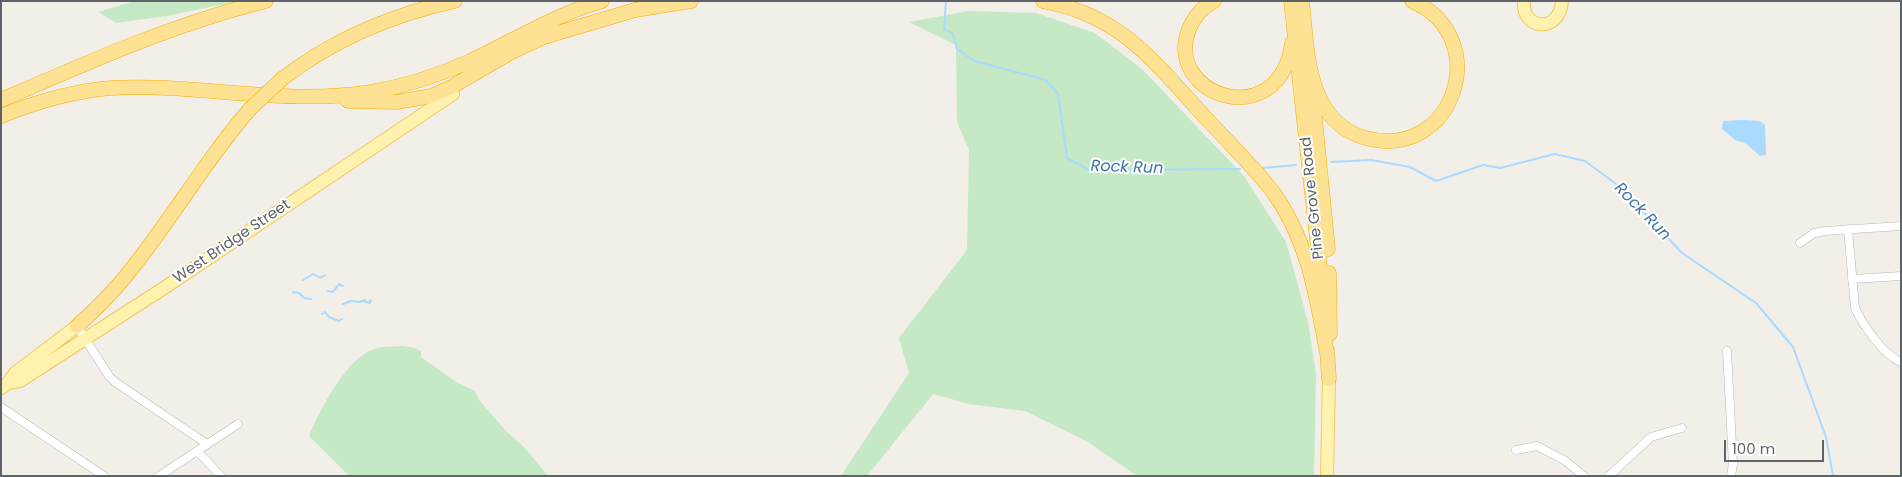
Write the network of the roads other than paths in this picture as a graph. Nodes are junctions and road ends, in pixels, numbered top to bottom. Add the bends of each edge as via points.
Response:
1 (266, 1) edge
2 (455, 1) edge
3 (602, 1) edge
4 (691, 1) edge
5 (1043, 1) edge
6 (1214, 1) edge
7 (1292, 1) edge
8 (1302, 1) edge
9 (1412, 1) edge
10 (1524, 1) edge
11 (1562, 1) edge
12 (1293, 17) junction
13 (583, 25) junction
14 (1310, 71) junction
15 (453, 94) joint
16 (288, 96) junction
17 (1, 100) edge
18 (1, 116) edge
19 (1901, 226) edge
20 (1848, 229) junction
21 (1800, 243) dead end
22 (1901, 276) edge
23 (1852, 279) junction
24 (77, 326) junction
25 (86, 339) junction
26 (1727, 351) dead end
27 (1328, 359) junction
28 (1901, 362) edge
29 (1329, 379) junction
30 (5, 386) edge
31 (1, 407) edge
32 (238, 424) dead end
33 (1682, 428) dead end
34 (207, 444) junction
35 (1516, 450) dead end
36 (196, 451) junction
37 (104, 476) edge
38 (159, 476) edge
39 (221, 476) edge
40 (1327, 476) edge
41 (1584, 476) edge
42 (1609, 476) edge
43 (1731, 476) edge

1 - 17 highway via 154,35
2 - 24 highway, bridge via 399,16 348,37 315,54 282,79 250,109 128,273
3 - 16 highway via 547,21 468,62 420,80 354,94
4 - 13 highway via 635,10
5 - 27 highway via 1063,5 1111,25 1129,39 1273,192 1294,227 1310,268
6 - 12 highway via 1193,20 1186,39 1186,52 1196,78 1224,96 1256,95 1278,79 1289,59
7 - 12 highway
8 - 14 highway
9 - 14 highway via 1426,8 1445,26 1457,58 1458,74 1452,98 1438,119 1425,130 1409,138 1385,141 1363,138 1348,131 1326,109
10 - 11 main road via 1528,18 1544,25 1556,20
12 - 27 highway, Pine Grove Road
13 - 15 highway via 513,58
13 - 16 highway via 535,41 453,86 423,98 377,103
14 - 29 highway, Pine Grove Road via 1328,262
15 - 25 main road, West Bridge Street
16 - 18 highway via 110,88 60,96
19 - 20 street
20 - 21 street via 1814,233
20 - 23 street
22 - 23 street
23 - 28 street via 1855,308 1861,320 1885,350
24 - 25 street
24 - 30 main road, West Bridge Street via 14,373
25 - 30 main road, West Bridge Street via 20,381
25 - 34 street via 114,382
26 - 43 street
27 - 29 highway, Pine Grove Road
29 - 40 main road, Pine Grove Road
31 - 37 street
32 - 34 street
33 - 42 street via 1651,437
34 - 36 street
35 - 41 street via 1537,446 1564,460
36 - 38 street
36 - 39 street

